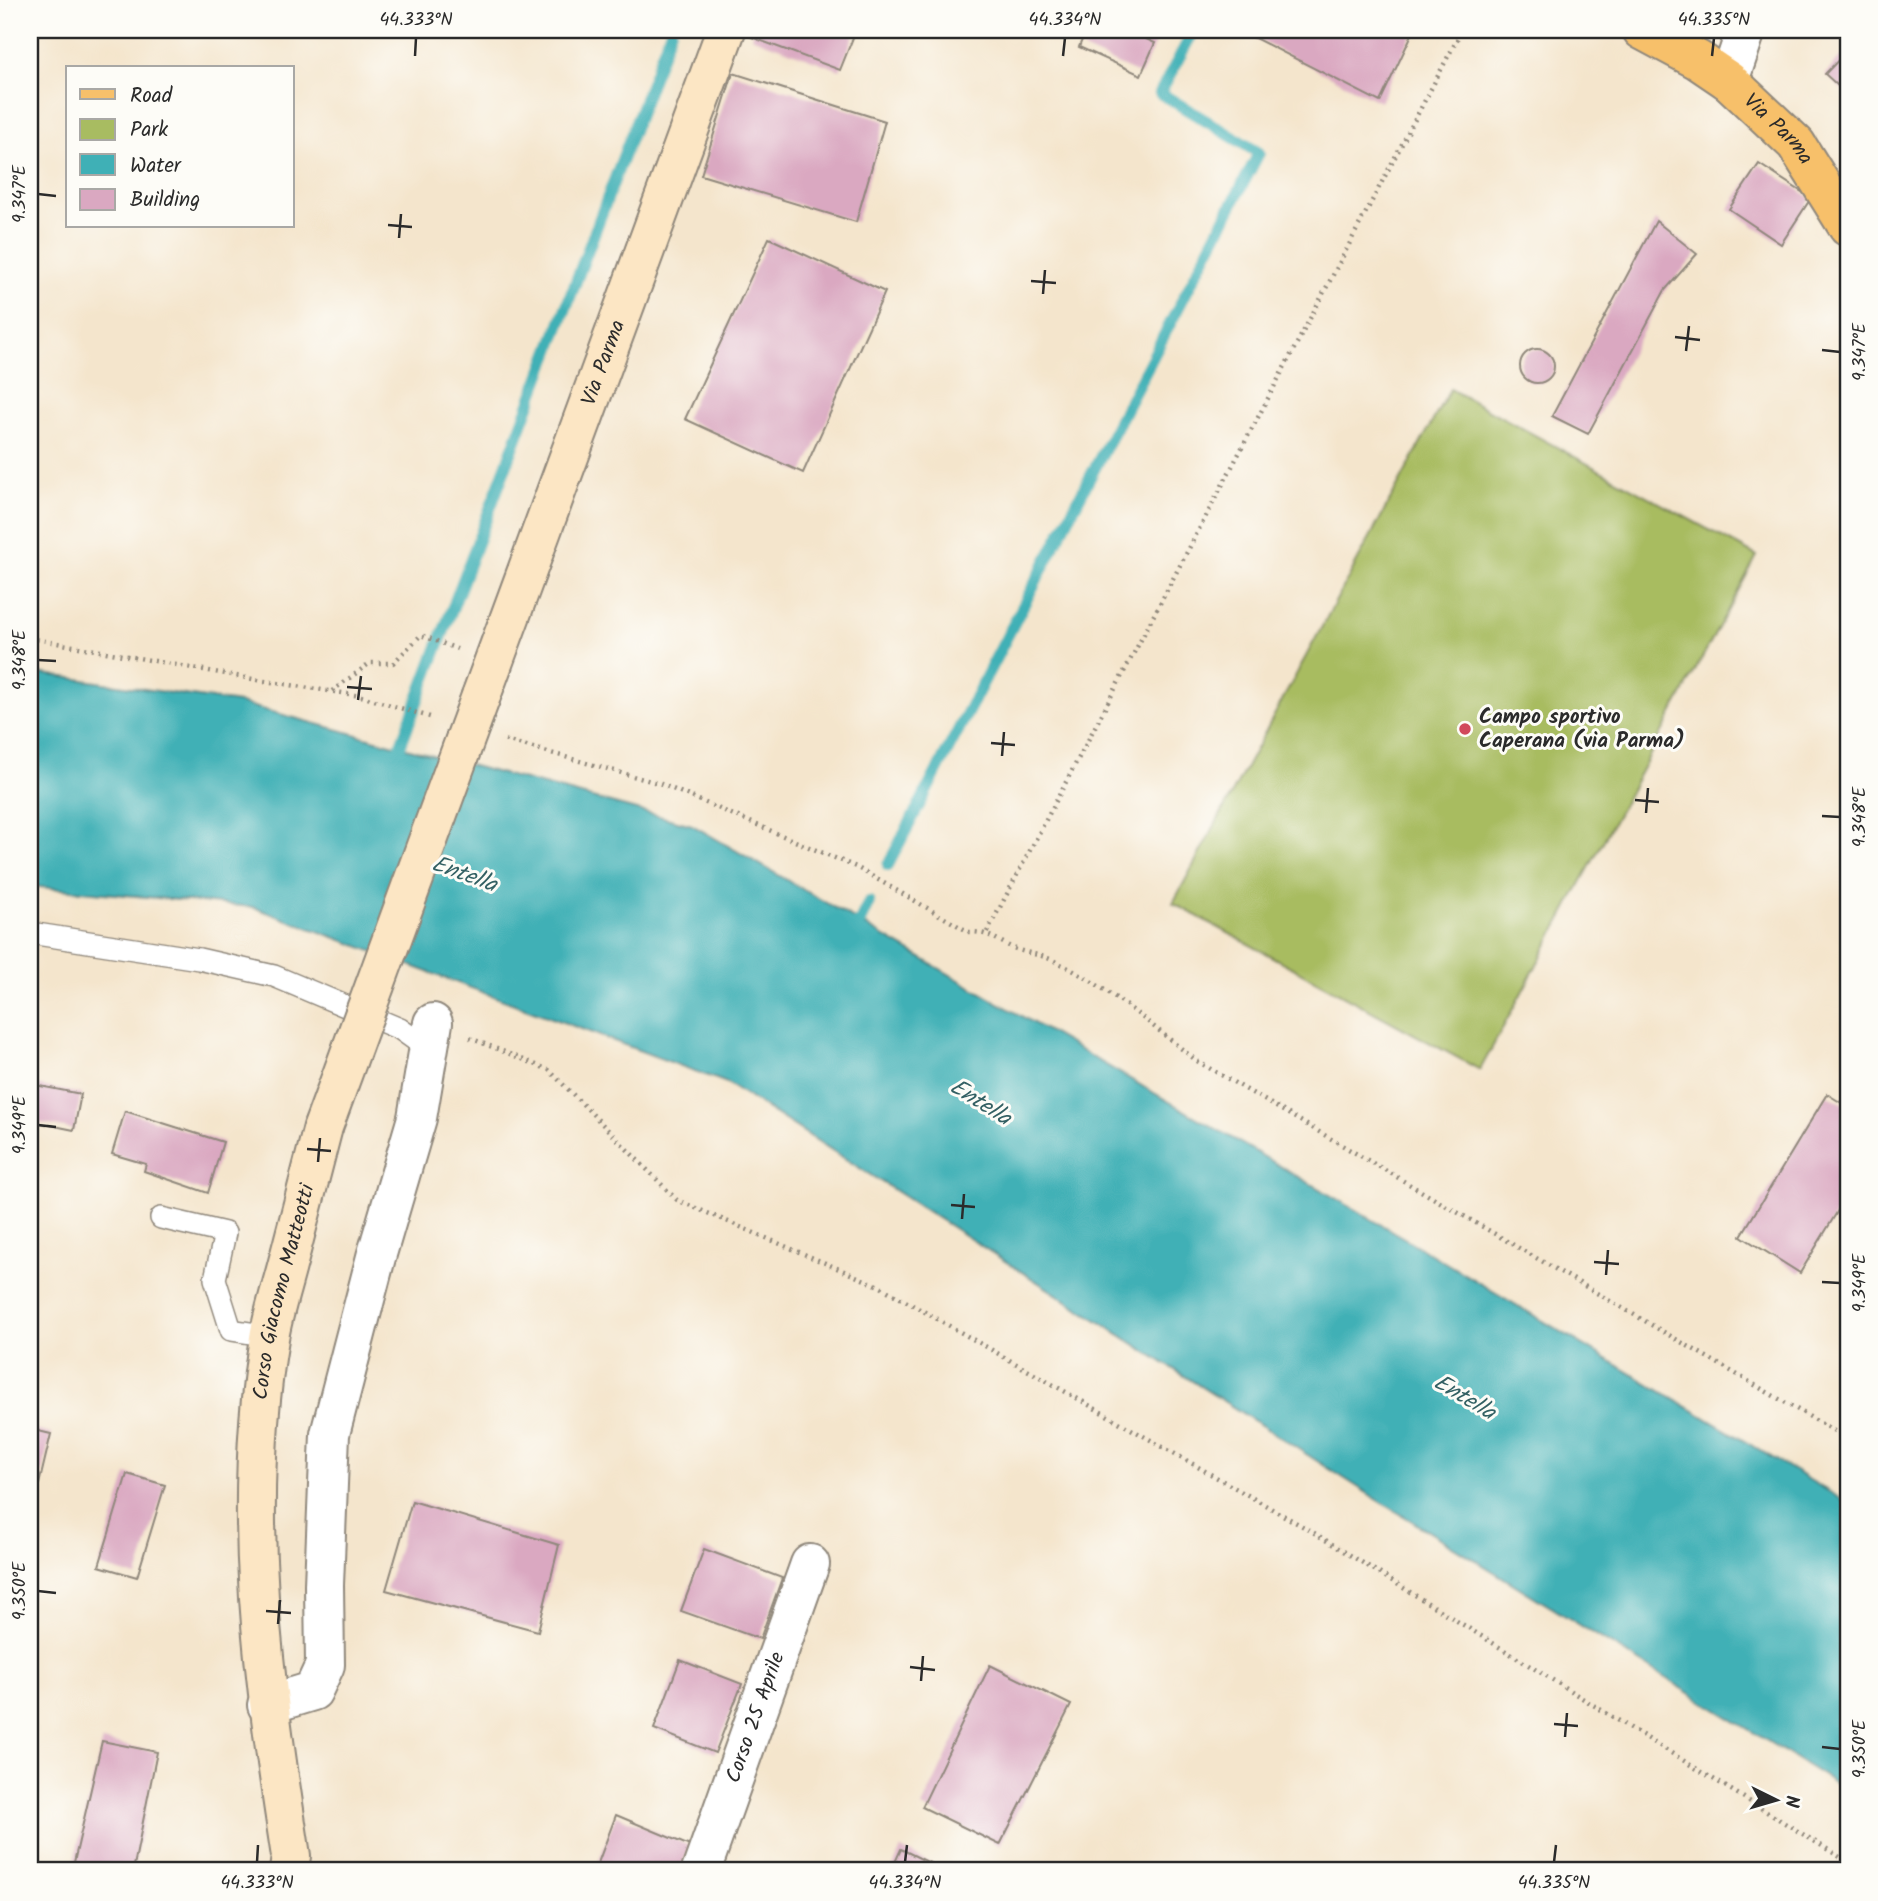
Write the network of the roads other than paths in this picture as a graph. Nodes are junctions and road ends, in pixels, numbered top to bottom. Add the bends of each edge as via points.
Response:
1 (726, 30) edge
2 (1642, 30) edge
3 (1746, 30) edge
4 (1730, 81) junction
5 (1847, 221) edge
6 (481, 696) joint
7 (30, 933) edge
8 (430, 1036) joint
9 (161, 1218) dead end
10 (269, 1336) junction
11 (810, 1564) dead end
12 (267, 1705) junction
13 (293, 1866) edge
14 (701, 1871) edge

1 - 6 main road, Via Parma
2 - 4 main road, Via Parma
3 - 4 street, Via Parma
4 - 5 main road, Via Parma via 1796,144
6 - 10 main road, Corso Giacomo Matteotti, bridge via 323,1127
7 - 8 lane via 200,959 274,976 400,1029
8 - 12 street via 416,1118 330,1434 325,1665 313,1691
9 - 10 lane via 225,1233 215,1279 231,1330
10 - 12 main road, Corso Giacomo Matteotti via 254,1518
11 - 14 street, Corso 25 Aprile
12 - 13 main road, Corso Giacomo Matteotti

